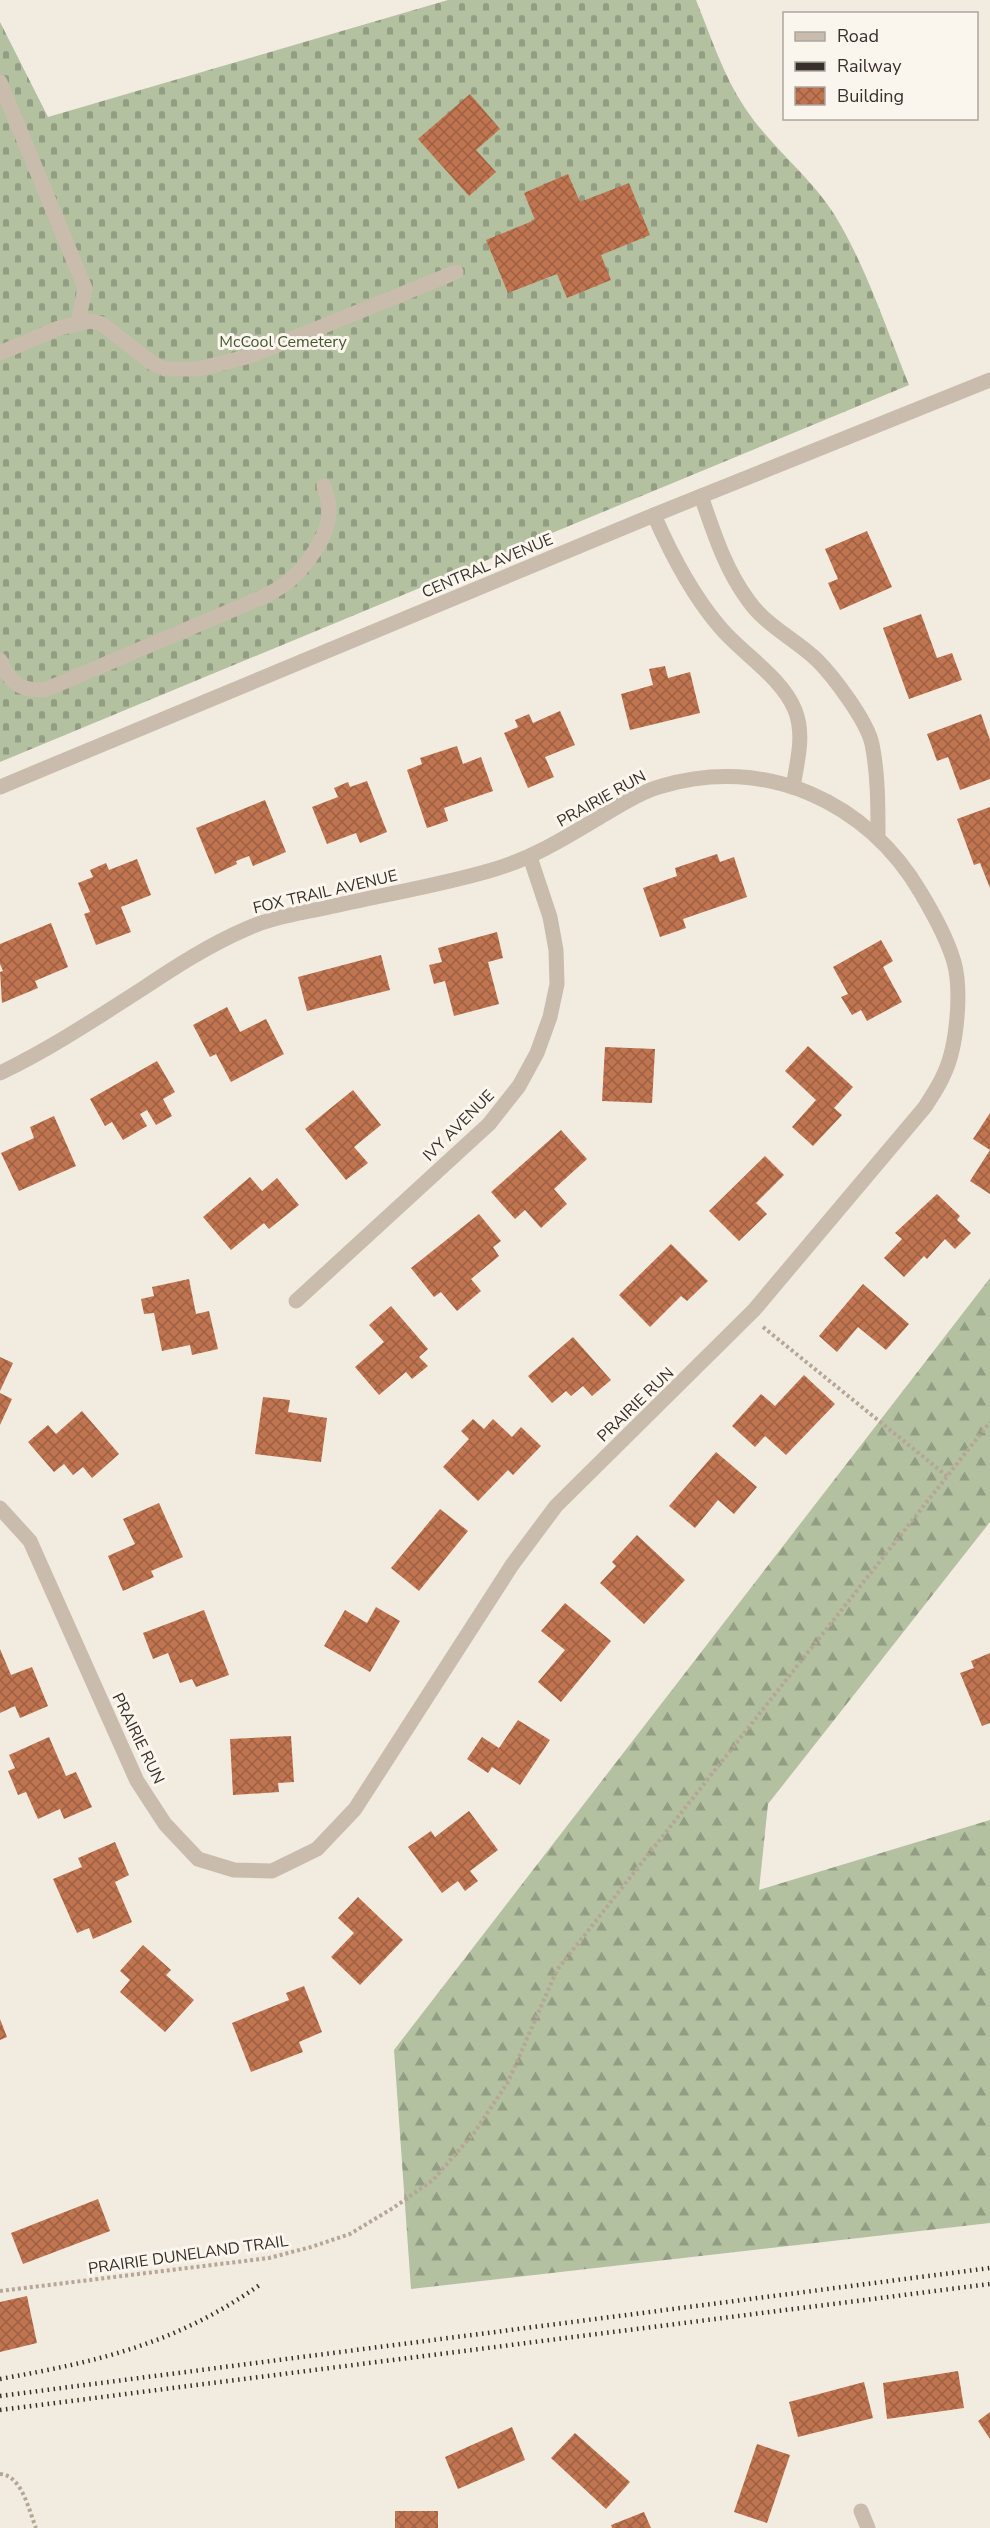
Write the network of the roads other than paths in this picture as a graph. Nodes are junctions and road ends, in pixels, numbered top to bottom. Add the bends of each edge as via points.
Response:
1 (0, 82) edge
2 (456, 272) dead end
3 (78, 322) junction
4 (0, 353) edge
5 (990, 380) edge
6 (324, 486) dead end
7 (701, 496) junction
8 (654, 515) junction
9 (0, 660) edge
10 (0, 787) edge
11 (793, 787) junction
12 (878, 836) junction
13 (547, 849) joint
14 (530, 857) junction
15 (0, 1073) edge
16 (296, 1301) dead end
17 (0, 1508) edge
18 (861, 2511) dead end
19 (868, 2528) edge

1 - 3 street via 85,288
2 - 3 street via 250,356 198,369 165,369 102,324
3 - 4 street
5 - 7 street, CENTRAL AVENUE
6 - 9 street via 330,510 315,550 285,584 265,596 47,689 26,690 17,685
7 - 8 street, CENTRAL AVENUE
7 - 12 street via 725,565 748,601 816,660 846,694 871,742 878,789
8 - 10 street, CENTRAL AVENUE
8 - 11 street via 672,556 712,616 787,694 801,737
11 - 12 street, PRAIRIE RUN via 846,811
11 - 13 street, PRAIRIE RUN via 746,778 703,778 661,786 625,802
12 - 17 street, PRAIRIE RUN via 910,874 955,964 955,1036 945,1072 925,1107 749,1315 556,1506 512,1565 355,1809 317,1849 272,1870 234,1870 198,1859 165,1824 137,1781 30,1541
13 - 14 street, FOX TRAIL AVENUE
14 - 15 street, FOX TRAIL AVENUE via 491,871 250,927 220,940 65,1039
14 - 16 street, IVY AVENUE via 550,917 557,984 550,1017 533,1062 489,1124
18 - 19 street

